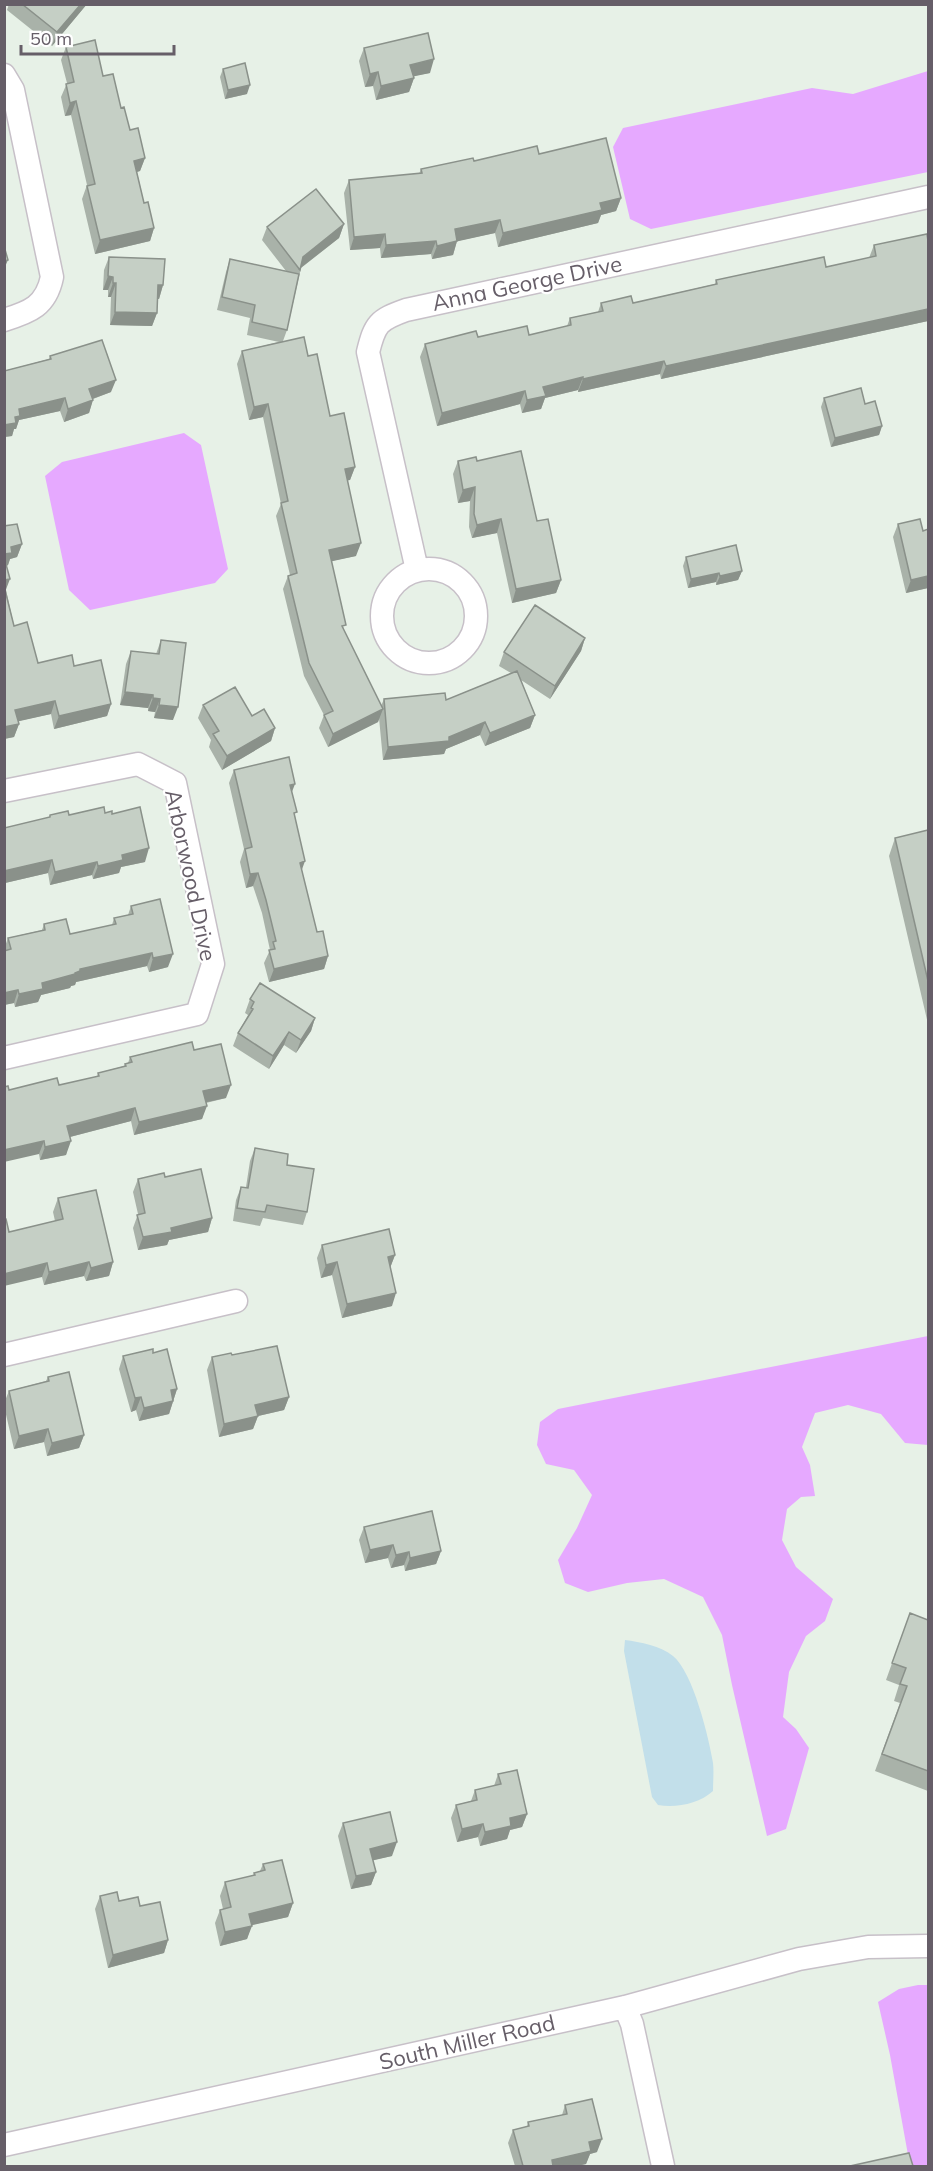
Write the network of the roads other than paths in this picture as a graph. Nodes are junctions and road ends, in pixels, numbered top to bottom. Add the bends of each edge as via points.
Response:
1 (4, 75) edge
2 (928, 197) edge
3 (4, 320) edge
4 (417, 570) junction
5 (4, 791) edge
6 (4, 1058) edge
7 (236, 1301) dead end
8 (4, 1355) edge
9 (928, 1946) edge
10 (625, 2007) junction
11 (4, 2145) edge
12 (663, 2166) edge

1 - 3 street via 13,90 52,278 44,299 27,313
2 - 4 street, Anna George Drive via 388,316 373,329 368,352
4 - 4 street via 397,581 390,590 383,612 386,634 400,653 410,658 444,660 455,655 471,637 475,626 474,602 452,575
5 - 6 street, Arborwood Drive via 138,764 175,783 213,964 197,1014
7 - 8 street
9 - 10 street, South Miller Road via 868,1947 799,1959
10 - 11 street, South Miller Road
10 - 12 street

